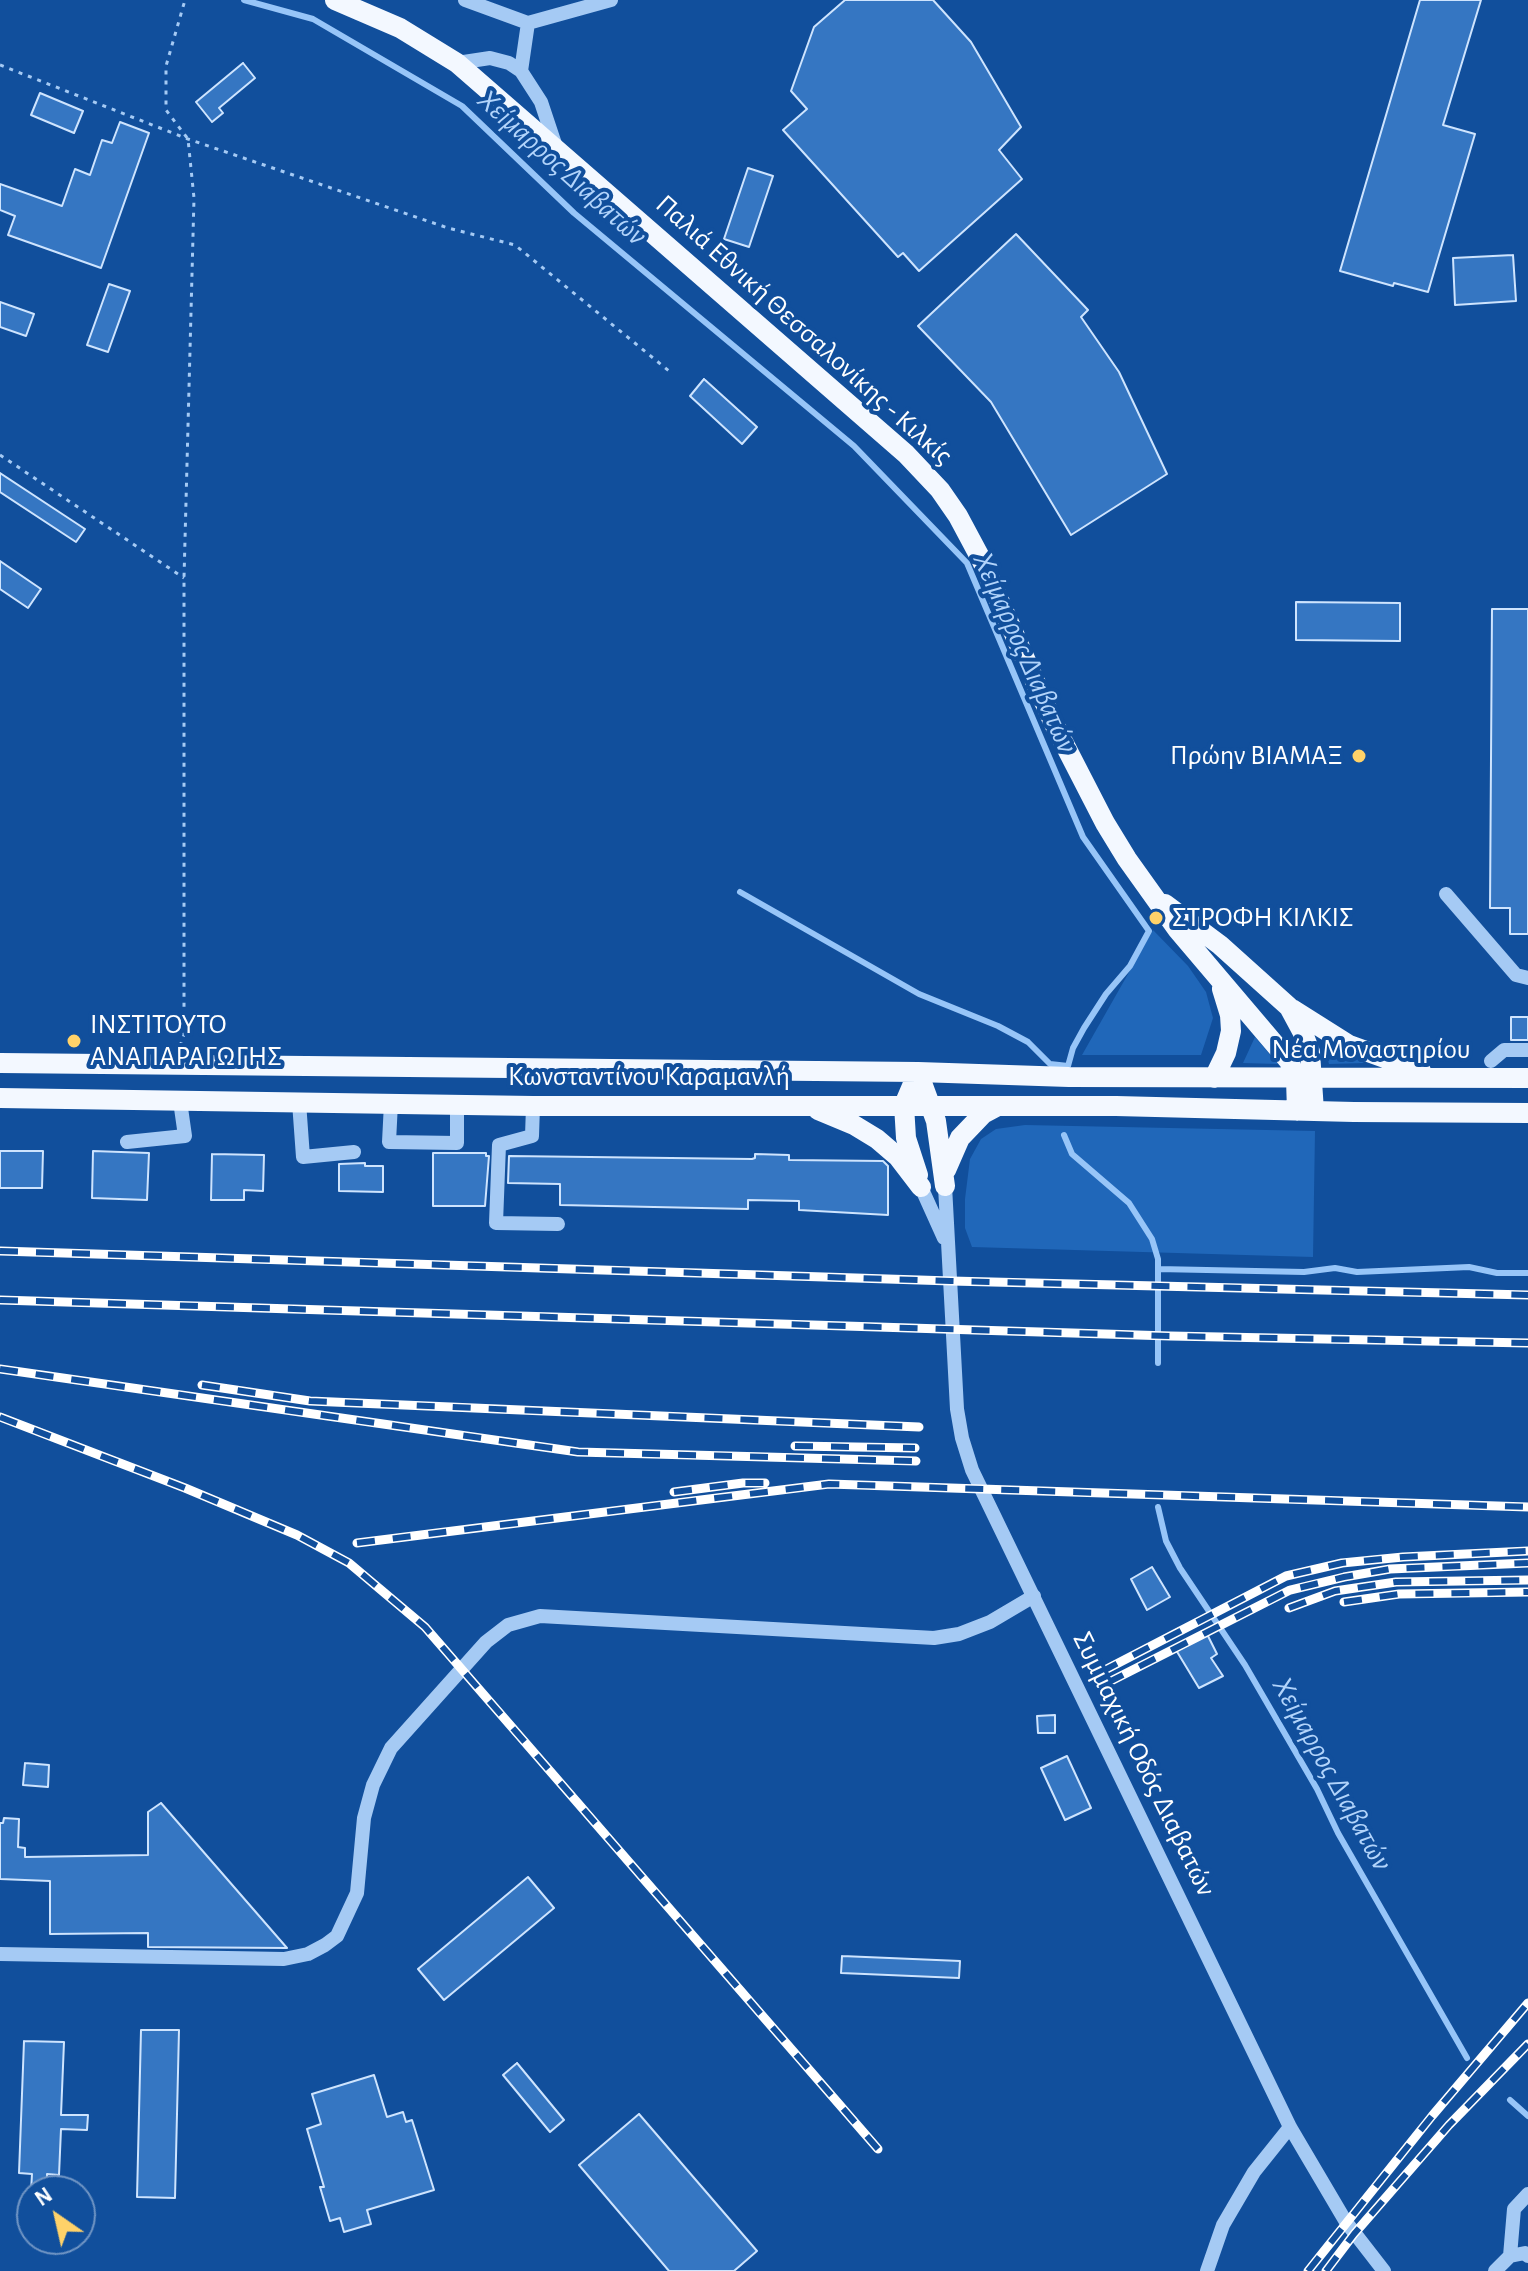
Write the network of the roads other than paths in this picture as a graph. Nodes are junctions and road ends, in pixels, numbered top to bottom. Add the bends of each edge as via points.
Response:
1 (335, 0) edge
2 (465, 0) edge
3 (611, 0) edge
4 (485, 4) edge
5 (528, 23) junction
6 (457, 63) junction
7 (521, 71) junction
8 (556, 147) junction
9 (1446, 894) dead end
10 (1155, 897) junction
11 (1528, 978) edge
12 (1219, 981) junction
13 (1289, 1007) junction
14 (1528, 1050) edge
15 (1491, 1061) dead end
16 (0, 1063) edge
17 (918, 1072) junction
18 (1214, 1078) junction
19 (1448, 1078) junction
20 (1528, 1078) edge
21 (1305, 1079) junction
22 (0, 1098) edge
23 (180, 1101) junction
24 (299, 1102) junction
25 (391, 1103) junction
26 (457, 1105) junction
27 (904, 1105) junction
28 (932, 1105) junction
29 (533, 1106) junction
30 (803, 1106) junction
31 (998, 1106) junction
32 (1305, 1111) junction
33 (1528, 1113) edge
34 (127, 1142) dead end
35 (354, 1152) dead end
36 (945, 1186) junction
37 (921, 1187) junction
38 (558, 1224) dead end
39 (949, 1249) junction
40 (1034, 1596) junction
41 (0, 1954) edge
42 (1290, 2127) junction
43 (1528, 2194) edge
44 (1510, 2256) junction
45 (1528, 2256) edge
46 (1207, 2271) edge
47 (1384, 2271) edge
48 (1495, 2271) edge

1 - 6 main road, Παλιά Εθνική Θεσσαλονίκης - Κιλκίς via 400,28
2 - 4 street
3 - 5 street
4 - 5 street
5 - 7 street
6 - 7 street via 490,58
6 - 8 main road, Παλιά Εθνική Θεσσαλονίκης - Κιλκίς
7 - 8 street via 541,102
8 - 10 main road, Παλιά Εθνική Θεσσαλονίκης - Κιλκίς via 906,454 940,490 981,559 1053,722 1105,823
9 - 11 street via 1516,975
10 - 12 main road, Παλιά Εθνική Θεσσαλονίκης - Κιλκίς
10 - 13 main road, Παλιά Εθνική Θεσσαλονίκης - Κιλκίς via 1220,945
12 - 18 main road via 1231,1031
12 - 21 main road, Παλιά Εθνική Θεσσαλονίκης - Κιλκίς
13 - 19 main road via 1349,1045
13 - 21 main road, Παλιά Εθνική Θεσσαλονίκης - Κιλκίς via 1308,1044
14 - 15 street via 1504,1050
16 - 17 main road, Κωνσταντίνου Καραμανλή
17 - 18 main road, Κωνσταντίνου Καραμανλή
17 - 27 main road
17 - 28 main road
18 - 21 main road, Νέα Μοναστηρίου
19 - 20 main road, Νέα Μοναστηρίου
19 - 21 main road, Νέα Μοναστηρίου
21 - 32 main road, Παλιά Εθνική Θεσσαλονίκης - Κιλκίς
22 - 23 main road, Κωνσταντίνου Καραμανλή
23 - 24 main road, Κωνσταντίνου Καραμανλή
23 - 34 street via 185,1136
24 - 25 main road, Κωνσταντίνου Καραμανλή
24 - 35 street via 303,1157
25 - 26 main road, Κωνσταντίνου Καραμανλή
25 - 26 street via 389,1142 457,1143
26 - 29 main road, Κωνσταντίνου Καραμανλή
27 - 28 main road, Κωνσταντίνου Καραμανλή
27 - 30 main road, Κωνσταντίνου Καραμανλή
27 - 37 main road via 906,1138
28 - 31 main road, Κωνσταντίνου Καραμανλή
28 - 36 main road
29 - 30 main road, Κωνσταντίνου Καραμανλή
29 - 38 street via 532,1136 499,1145 496,1223
30 - 37 main road via 829,1113 877,1139
31 - 32 main road, Κωνσταντίνου Καραμανλή
31 - 36 main road via 960,1138 946,1169
32 - 33 main road
36 - 39 street, Συμμαχική Οδός Διαβατών
37 - 39 street, Συμμαχική Οδός Διαβατών
39 - 40 street, Συμμαχική Οδός Διαβατών via 953,1369 962,1438 980,1489
40 - 41 street via 990,1622 934,1638 540,1616 508,1625 486,1642 391,1748 364,1818 357,1893 337,1936 325,1945 284,1959
40 - 42 street, Συμμαχική Οδός Διαβατών
42 - 46 street via 1246,2185 1223,2225
42 - 47 street, Συμμαχική Οδός Διαβατών via 1346,2222
43 - 44 street via 1514,2209
44 - 45 street
44 - 48 street

